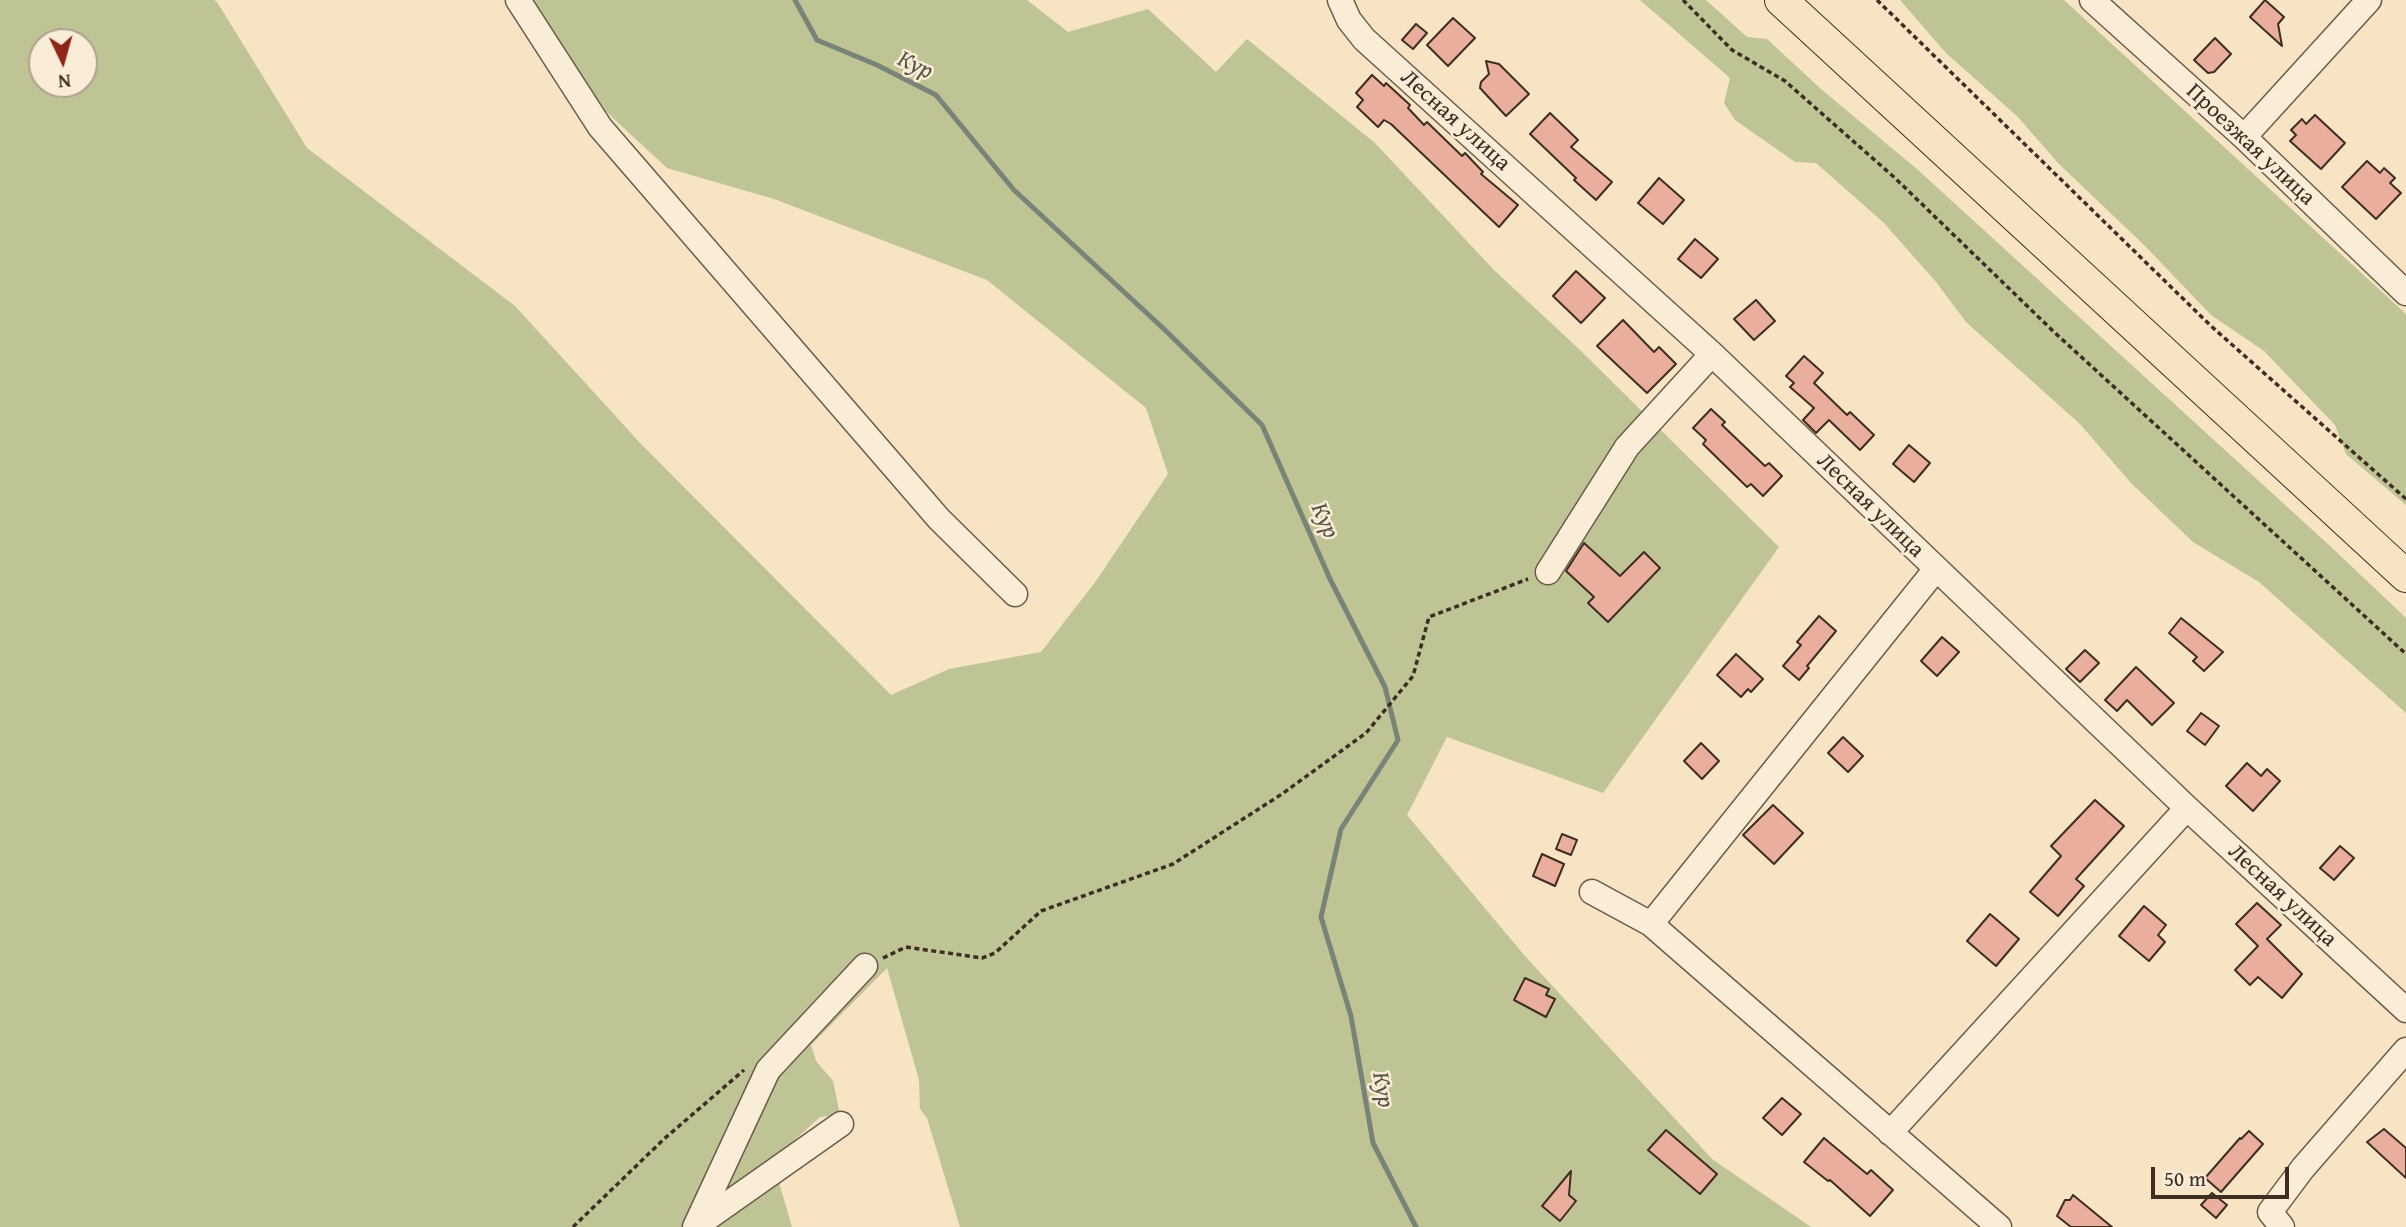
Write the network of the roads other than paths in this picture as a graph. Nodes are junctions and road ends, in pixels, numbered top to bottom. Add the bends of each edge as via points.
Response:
1 (518, 0) edge
2 (1340, 0) edge
3 (1781, 0) edge
4 (2092, 0) edge
5 (2369, 0) edge
6 (2244, 137) junction
7 (2406, 293) edge
8 (1712, 354) junction
9 (1936, 569) junction
10 (1548, 572) road end
11 (2406, 576) edge
12 (1015, 594) dead end
13 (2187, 807) junction
14 (1592, 892) dead end
15 (1651, 924) junction
16 (865, 966) road end
17 (2406, 1010) edge
18 (2406, 1050) edge
19 (841, 1124) dead end
20 (1890, 1133) junction
21 (696, 1226) edge
22 (1999, 1227) edge
23 (2281, 1227) edge

1 - 12 street via 600,127 939,519
2 - 8 street, Лесная улица via 1364,39
3 - 11 main road
4 - 6 street, Проезжая улица
5 - 6 street
6 - 7 street, Проезжая улица
8 - 9 street, Лесная улица
8 - 10 street via 1627,447
9 - 13 street, Лесная улица
9 - 15 street
13 - 17 street, Лесная улица
13 - 20 street
14 - 15 street
15 - 20 street
16 - 21 street via 768,1070
18 - 23 street via 2270,1212
19 - 21 street
20 - 22 street

